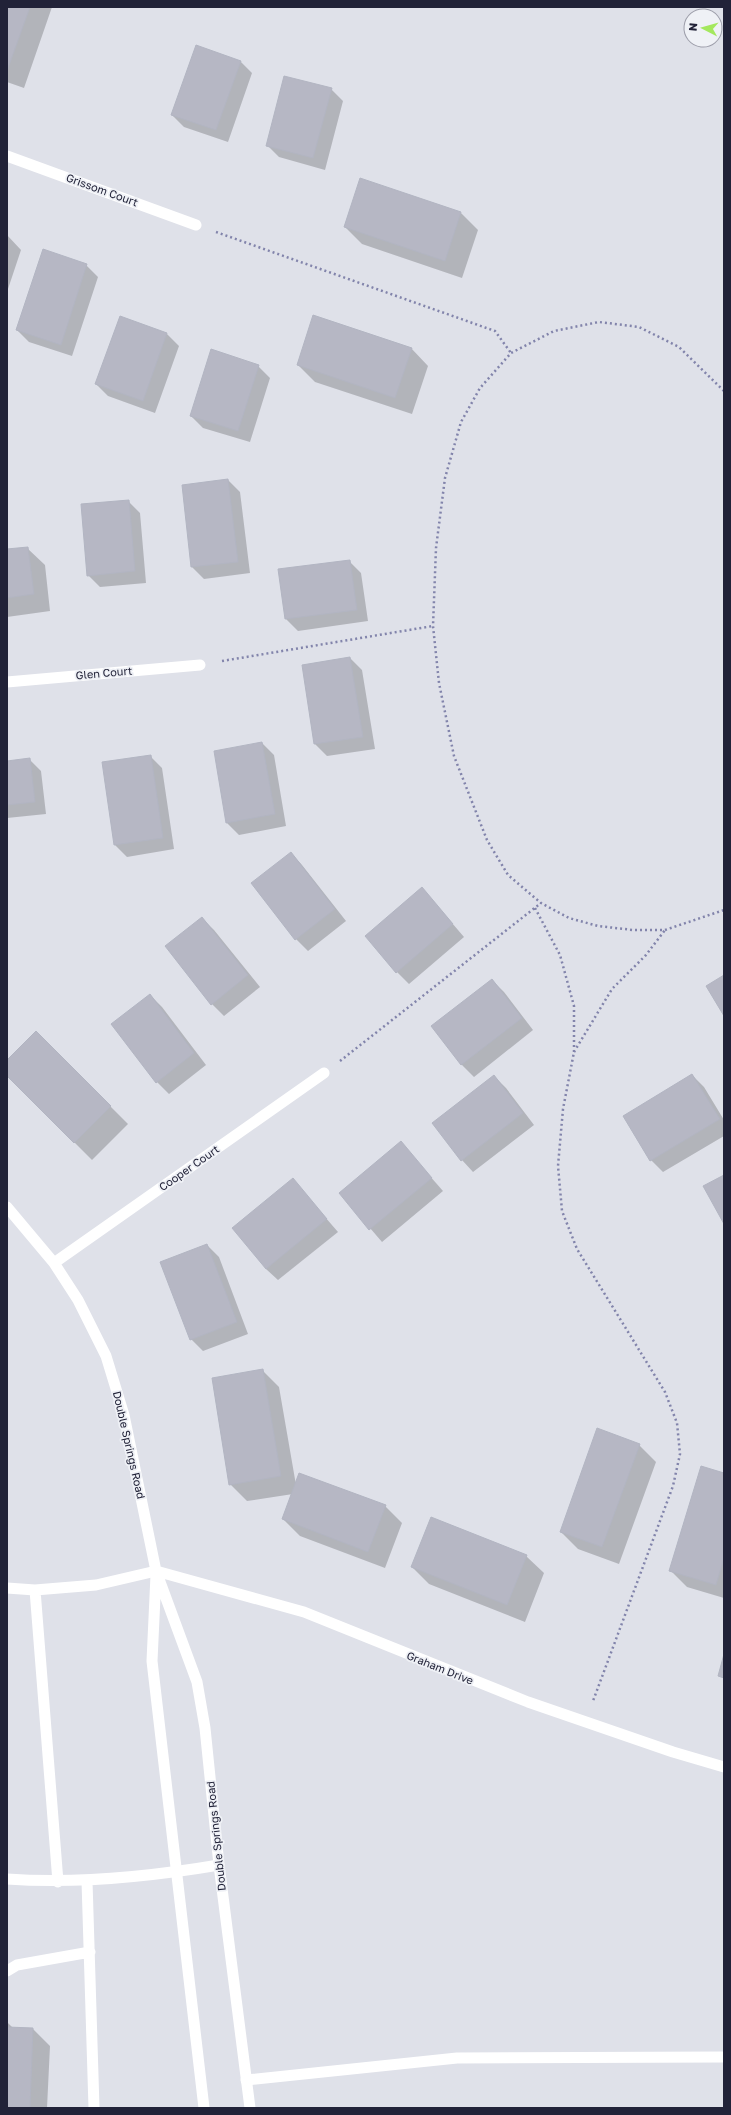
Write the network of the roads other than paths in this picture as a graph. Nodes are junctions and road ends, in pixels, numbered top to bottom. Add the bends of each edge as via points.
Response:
1 (7, 156) edge
2 (196, 225) road end
3 (200, 665) road end
4 (7, 682) edge
5 (324, 1073) road end
6 (7, 1206) edge
7 (54, 1263) junction
8 (156, 1571) junction
9 (7, 1588) edge
10 (35, 1590) junction
11 (724, 1768) edge
12 (219, 1865) junction
13 (178, 1872) junction
14 (7, 1879) edge
15 (58, 1882) junction
16 (87, 1882) junction
17 (90, 1952) junction
18 (7, 1971) edge
19 (724, 2057) edge
20 (246, 2080) junction
21 (94, 2108) edge
22 (204, 2108) edge
23 (250, 2108) edge

1 - 2 street, Grissom Court
3 - 4 street, Glen Court
5 - 7 street, Cooper Court
6 - 7 street, Double Springs Road
7 - 8 street, Double Springs Road via 78,1300 106,1356 124,1415
8 - 10 street via 96,1585
8 - 11 street, Graham Drive via 304,1612 482,1685
8 - 12 street, Double Springs Road via 197,1682 205,1728
8 - 13 street, Double Springs Road via 152,1661
9 - 10 street
10 - 15 street
12 - 13 street
12 - 20 street, Double Springs Road
13 - 16 street
13 - 22 street, Double Springs Road
14 - 15 street
15 - 16 street
16 - 17 street
17 - 18 street via 17,1965
17 - 21 street
19 - 20 street via 457,2058
20 - 23 street, Double Springs Road

